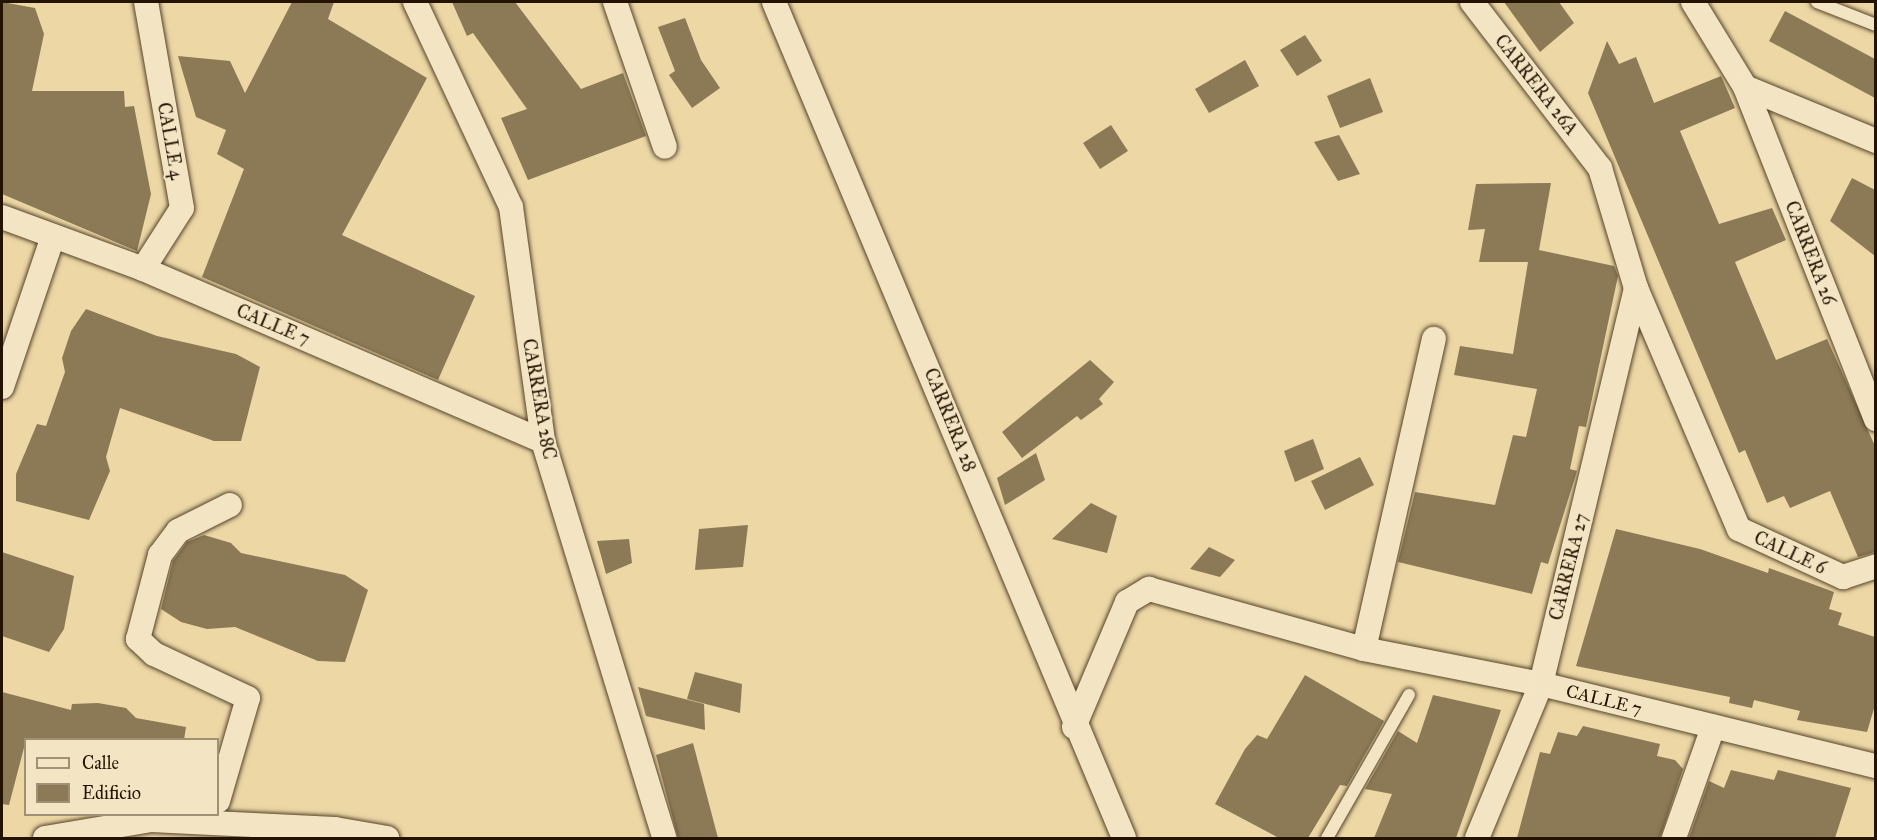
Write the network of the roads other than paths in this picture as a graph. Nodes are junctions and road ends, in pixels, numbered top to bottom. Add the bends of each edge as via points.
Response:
1 (146, 2) edge
2 (415, 2) edge
3 (615, 2) edge
4 (774, 2) edge
5 (1472, 2) edge
6 (1693, 2) edge
7 (1817, 2) edge
8 (1875, 25) edge
9 (1745, 87) junction
10 (1875, 141) edge
11 (665, 147) dead end
12 (2, 217) edge
13 (53, 236) junction
14 (143, 269) junction
15 (1636, 288) junction
16 (1434, 339) dead end
17 (2, 387) edge
18 (1875, 419) edge
19 (543, 441) junction
20 (230, 505) dead end
21 (1875, 566) edge
22 (1364, 649) junction
23 (1541, 684) junction
24 (1409, 694) dead end
25 (1074, 727) junction
26 (1713, 727) junction
27 (1875, 766) edge
28 (219, 798) edge
29 (214, 819) edge
30 (298, 834) edge
31 (336, 834) edge
32 (45, 838) edge
33 (387, 838) edge
34 (664, 838) edge
35 (1124, 838) edge
36 (1327, 838) edge
37 (1477, 838) edge
38 (1674, 838) edge

1 - 14 street, CALLE 4 via 182,208
2 - 19 street, CARRERA 28C via 511,207
3 - 11 street
4 - 25 street, CARRERA 28
5 - 15 street, CARRERA 26A via 1600,168
6 - 9 street, CARRERA 26
7 - 8 lane
9 - 10 street
9 - 18 street, CARRERA 26
12 - 13 street, CALLE 7
13 - 14 street, CALLE 7
13 - 17 street
14 - 19 street, CALLE 7
15 - 21 street, CALLE 6 via 1739,529 1843,577
15 - 23 street, CARRERA 27
16 - 22 street
19 - 34 street, CARRERA 28C
20 - 28 street via 178,531 160,555 138,639 154,654 248,698
22 - 23 street, CALLE 7
22 - 25 street, CALLE 7 via 1149,589 1127,602
23 - 26 street, CALLE 7
23 - 37 street, CARRERA 27
24 - 36 lane
25 - 35 street, CARRERA 28
26 - 27 street, CALLE 7
26 - 38 street
29 - 30 street
29 - 32 street via 151,820
30 - 31 street
31 - 33 street

